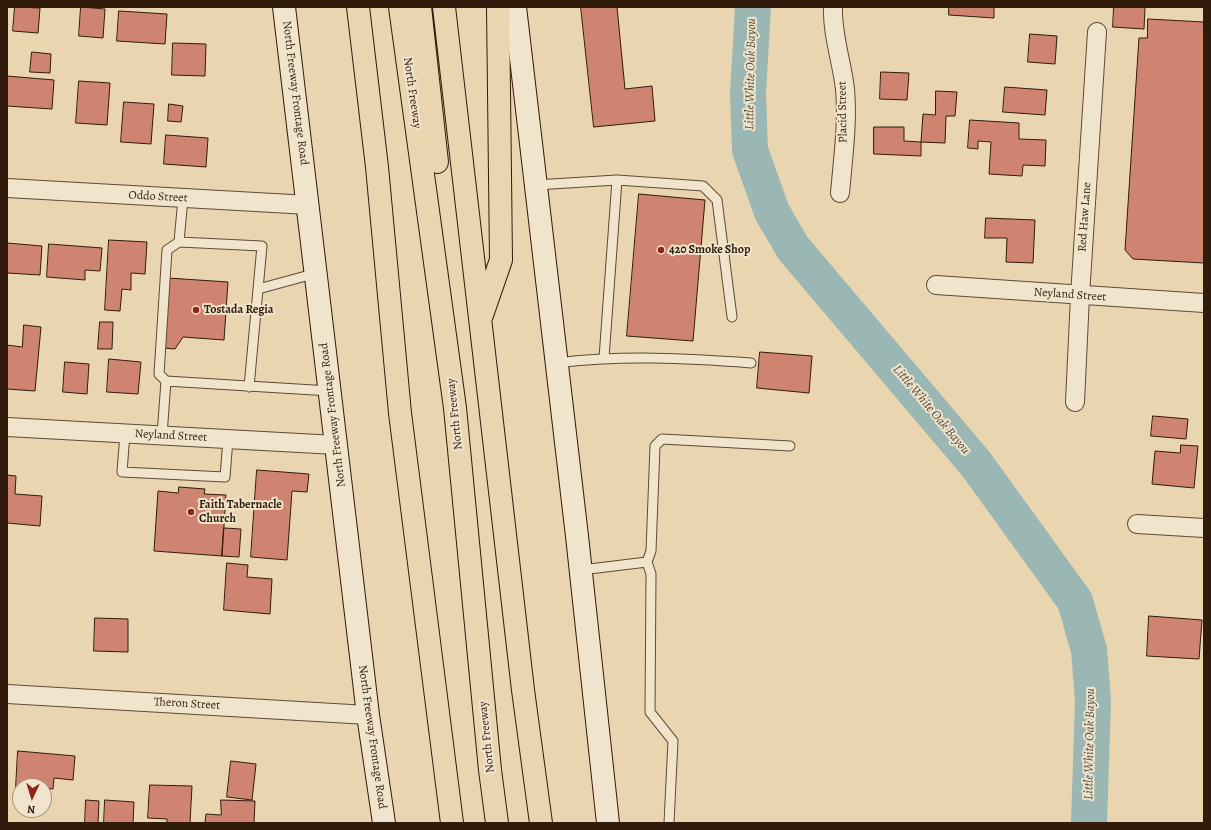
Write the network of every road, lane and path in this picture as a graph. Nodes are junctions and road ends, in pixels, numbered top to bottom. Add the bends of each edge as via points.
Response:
1 (284, 7) edge
2 (358, 7) edge
3 (400, 7) edge
4 (420, 7) edge
5 (444, 7) edge
6 (498, 7) edge
7 (515, 7) edge
8 (833, 7) edge
9 (1097, 32) dead end
10 (617, 180) junction
11 (535, 185) junction
12 (7, 188) edge
13 (840, 193) dead end
14 (182, 198) junction
15 (309, 205) junction
16 (180, 242) junction
17 (317, 273) junction
18 (936, 285) dead end
19 (258, 289) junction
20 (1080, 296) junction
21 (1204, 303) edge
22 (732, 317) dead end
23 (480, 322) junction
24 (604, 358) junction
25 (556, 363) junction
26 (751, 363) dead end
27 (166, 381) junction
28 (250, 386) junction
29 (330, 392) junction
30 (1075, 402) dead end
31 (455, 408) junction
32 (7, 427) edge
33 (125, 433) junction
34 (162, 435) junction
35 (228, 439) junction
36 (336, 445) junction
37 (790, 446) dead end
38 (1137, 524) dead end
39 (1204, 528) edge
40 (647, 562) junction
41 (581, 570) junction
42 (7, 694) edge
43 (368, 715) junction
44 (384, 823) edge
45 (452, 823) edge
46 (497, 823) edge
47 (541, 823) edge
48 (608, 823) edge
49 (669, 823) edge

1 - 15 main road, North Freeway Frontage Road
2 - 45 highway via 377,167 400,413
3 - 31 highway, North Freeway
4 - 31 highway via 457,332
5 - 23 highway
6 - 23 highway via 501,260
7 - 11 main road
8 - 13 street, Placid Street via 846,120
9 - 20 street, Red Haw Lane
10 - 11 lane
10 - 22 lane via 703,186 717,200
10 - 24 lane
11 - 25 main road
12 - 14 street, Oddo Street
14 - 15 street, Oddo Street
14 - 16 lane
15 - 17 main road, North Freeway Frontage Road
16 - 19 lane via 262,246
16 - 27 lane via 167,250 159,374
17 - 19 lane
17 - 29 main road, North Freeway Frontage Road
18 - 20 street, Neyland Street
19 - 28 lane
20 - 21 street, Neyland Street
20 - 30 street, Red Haw Lane
23 - 47 highway
24 - 25 lane
24 - 26 lane via 685,358
25 - 41 main road
27 - 28 lane
27 - 34 lane
28 - 29 lane
29 - 36 main road, North Freeway Frontage Road
31 - 46 highway, North Freeway
32 - 33 street, Neyland Street
33 - 34 street, Neyland Street
33 - 35 lane via 122,472 225,477
34 - 35 street, Neyland Street
35 - 36 street, Neyland Street
36 - 43 main road, North Freeway Frontage Road
37 - 40 lane via 662,439 658,442 655,446 651,551
38 - 39 street
40 - 41 lane
40 - 49 lane via 651,574 650,712 673,741
41 - 48 main road
42 - 43 street, Theron Street
43 - 44 main road, North Freeway Frontage Road

